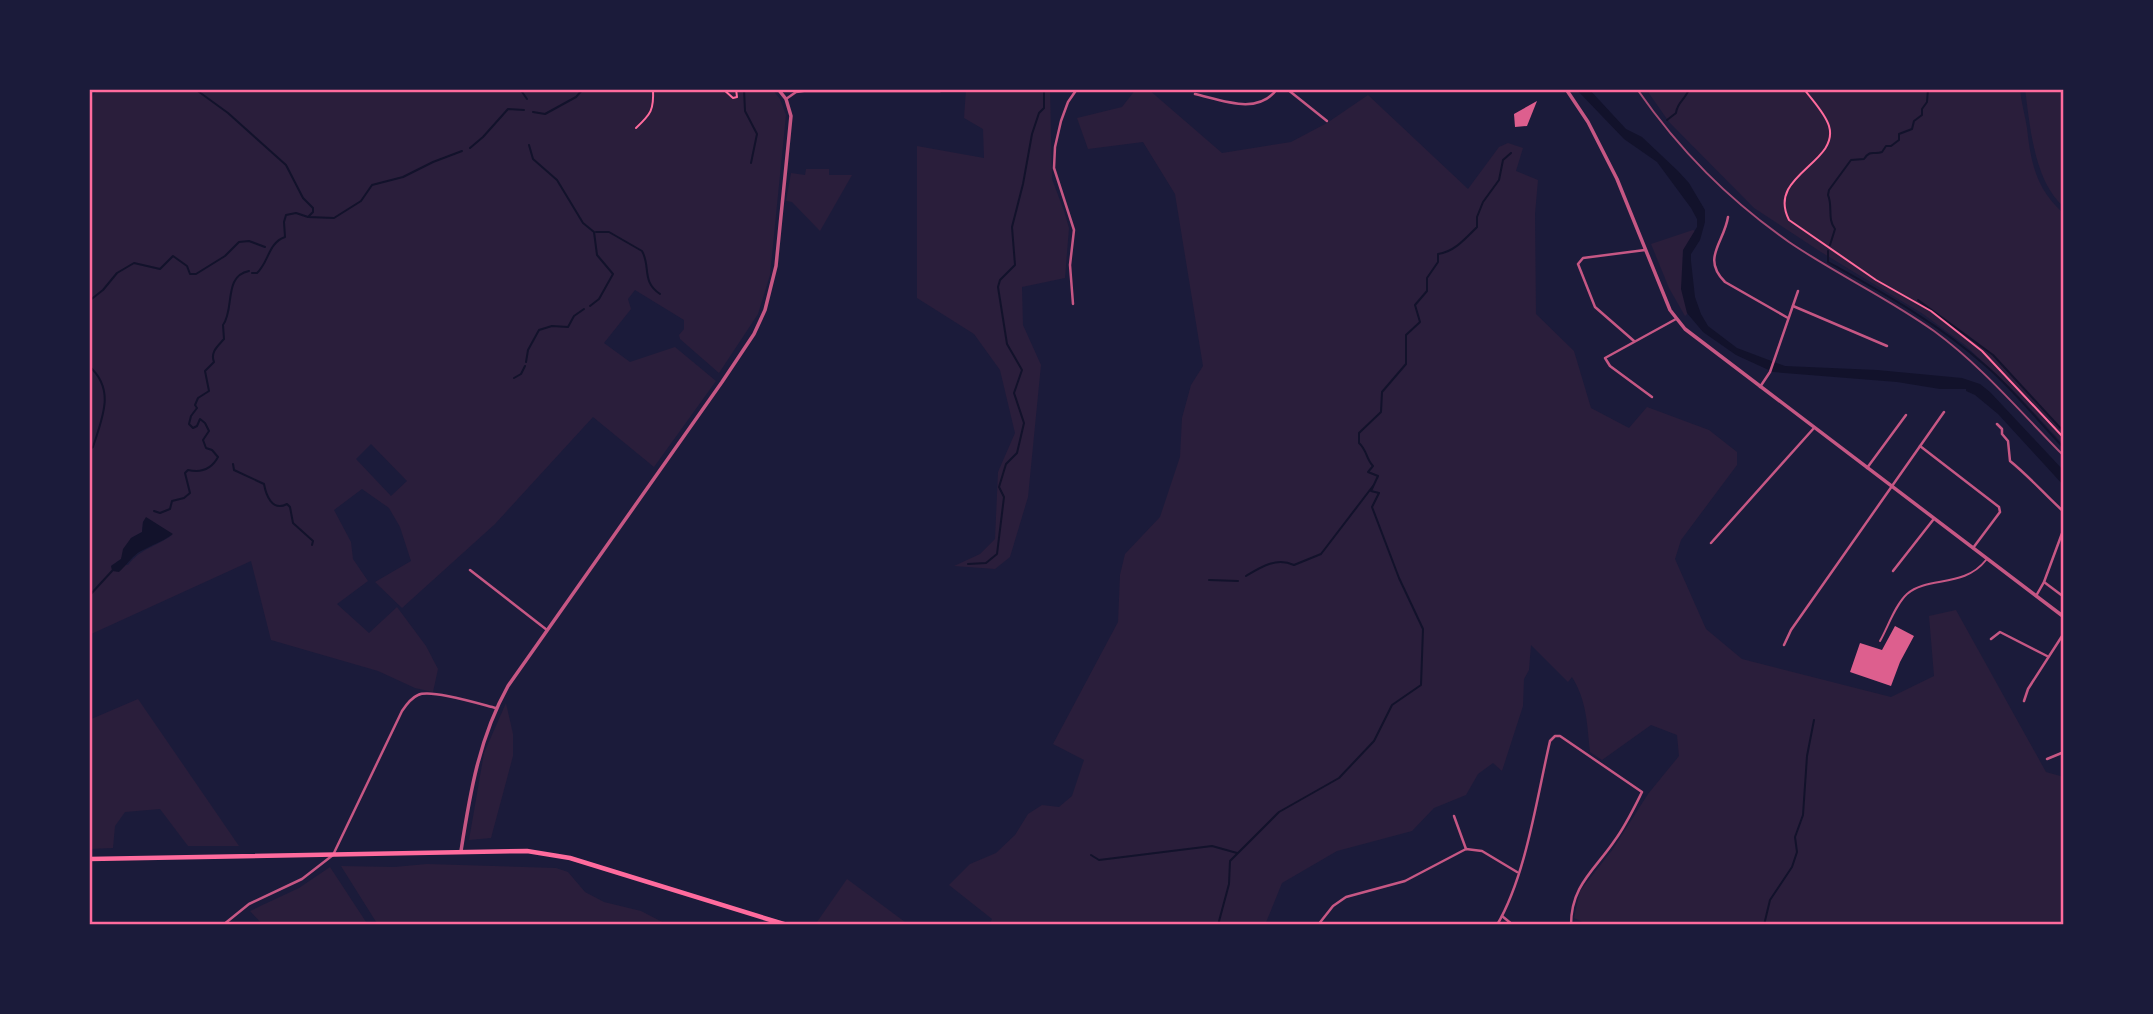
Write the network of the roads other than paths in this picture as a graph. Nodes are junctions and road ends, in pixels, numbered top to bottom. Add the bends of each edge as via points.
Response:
1 (778, 89) edge
2 (1077, 89) edge
3 (1277, 89) edge
4 (1287, 89) edge
5 (1566, 89) edge
6 (795, 91) edge
7 (940, 91) dead end
8 (1195, 94) dead end
9 (786, 99) junction
10 (1327, 121) dead end
11 (1728, 217) dead end
12 (1644, 250) junction
13 (1798, 291) dead end
14 (1073, 303) dead end
15 (1793, 306) junction
16 (1788, 318) junction
17 (1676, 319) junction
18 (1633, 341) junction
19 (1887, 346) dead end
20 (1760, 387) junction
21 (1652, 397) dead end
22 (1944, 412) dead end
23 (1906, 415) dead end
24 (1997, 424) dead end
25 (1814, 428) junction
26 (1920, 446) junction
27 (1867, 468) junction
28 (1891, 486) junction
29 (2064, 512) edge
30 (1933, 520) junction
31 (2064, 528) edge
32 (1711, 543) dead end
33 (1972, 548) junction
34 (1986, 559) junction
35 (470, 570) dead end
36 (1893, 571) dead end
37 (2044, 582) junction
38 (2036, 596) junction
39 (2064, 597) edge
40 (2064, 617) edge
41 (547, 630) junction
42 (2064, 633) edge
43 (1991, 639) dead end
44 (1880, 641) dead end
45 (1784, 645) dead end
46 (2047, 656) junction
47 (2024, 701) dead end
48 (496, 708) junction
49 (2064, 752) edge
50 (2048, 760) dead end
51 (1454, 816) dead end
52 (1466, 849) junction
53 (461, 851) junction
54 (333, 855) junction
55 (89, 859) edge
56 (1519, 873) junction
57 (1502, 916) junction
58 (223, 925) edge
59 (787, 925) edge
60 (1318, 925) edge
61 (1497, 925) edge
62 (1513, 925) edge
63 (1571, 925) edge

1 - 9 street
2 - 14 street via 1061,121 1054,168 1074,230 1070,265
3 - 8 street via 1254,105
4 - 10 street
5 - 12 street via 1602,148
6 - 7 street
6 - 9 street
9 - 41 street via 790,131 776,266 765,310 722,382
11 - 16 street via 1713,258 1718,275
12 - 17 street
12 - 18 street via 1578,264 1595,307
13 - 15 street
15 - 16 street
15 - 19 street
16 - 20 street via 1770,372
17 - 18 street
17 - 20 street
18 - 21 street via 1605,358
20 - 25 street
22 - 26 street
23 - 27 street
24 - 29 street via 2008,441 2011,462
25 - 27 street
25 - 32 street
26 - 28 street
26 - 33 street via 1999,507 2000,512
27 - 28 street
28 - 30 street
28 - 45 street
30 - 33 street
30 - 36 street
31 - 37 street
33 - 34 street
34 - 38 street
34 - 44 lane via 1971,573 1907,594
35 - 41 street
37 - 38 street
37 - 39 street
38 - 40 street
41 - 48 street
42 - 46 street
43 - 46 street via 2000,632
46 - 47 street
48 - 53 street via 476,766
48 - 54 street via 416,695 402,711
49 - 50 street
51 - 52 street
52 - 56 street via 1482,851
52 - 60 street via 1405,881 1346,897
53 - 54 main road
53 - 59 main road via 527,851 570,858
54 - 55 main road
54 - 58 street via 302,878 249,904
56 - 57 street
56 - 63 street via 1550,741 1555,736 1643,792 1576,893
57 - 61 street
57 - 62 street

